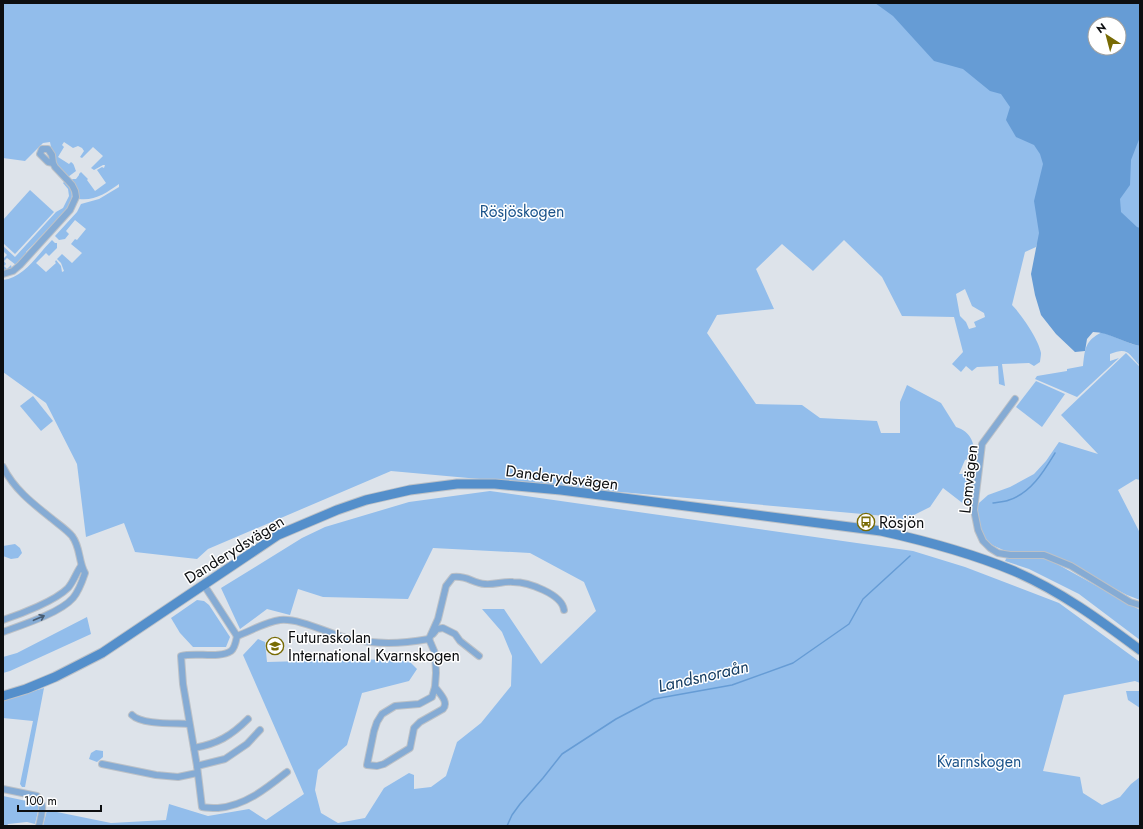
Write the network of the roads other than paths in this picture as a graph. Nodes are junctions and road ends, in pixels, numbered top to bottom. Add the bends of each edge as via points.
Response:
1 (53, 163) dead end
2 (3, 274) edge
3 (1015, 399) dead end
4 (3, 467) edge
5 (81, 566) junction
6 (204, 585) junction
7 (1140, 605) edge
8 (564, 610) dead end
9 (3, 620) edge
10 (3, 632) edge
11 (237, 636) junction
12 (429, 639) junction
13 (1140, 650) edge
14 (479, 656) dead end
15 (435, 688) junction
16 (3, 696) edge
17 (132, 715) dead end
18 (248, 719) dead end
19 (189, 724) junction
20 (260, 730) dead end
21 (194, 748) junction
22 (102, 764) dead end
23 (197, 766) junction
24 (287, 772) dead end
25 (197, 773) junction
26 (3, 789) edge
27 (39, 826) edge

1 - 2 street via 75,191 74,205 20,265 13,271
3 - 7 street, Lomvägen via 982,444 974,510 983,541 998,553 1044,555 1071,566 1130,602
4 - 5 street via 25,498 71,535 79,549
5 - 9 street via 67,589 38,606
10 -> 5 street via 44,616 72,599 85,573
6 - 11 street
6 - 13 main road, Danderydsvägen via 278,535 337,510 366,500 430,487 495,484 561,490 881,531 912,538 961,551 1016,572 1063,596
6 - 16 main road, Danderydsvägen via 102,653 40,683
8 - 12 street via 564,606 555,597 526,584 506,582 486,585 461,576 453,577 446,586 438,619
11 - 12 street via 281,620 295,621 347,638 375,643
11 - 19 street via 236,644 228,652 181,656
12 - 14 street via 437,629 443,628 455,634
12 - 15 street via 435,654
15 - 15 street via 432,697 425,702 395,706 382,714 374,731 367,765 384,764 410,748 414,728 445,706 446,702
17 - 19 street via 142,720
18 - 21 street via 224,739
19 - 21 street
20 - 23 street via 247,744 225,759
21 - 23 street
22 - 25 street via 156,775 178,777
23 - 25 street
24 - 25 street via 265,790 235,804 218,808 202,807
26 - 27 street via 37,796 41,800 43,807

